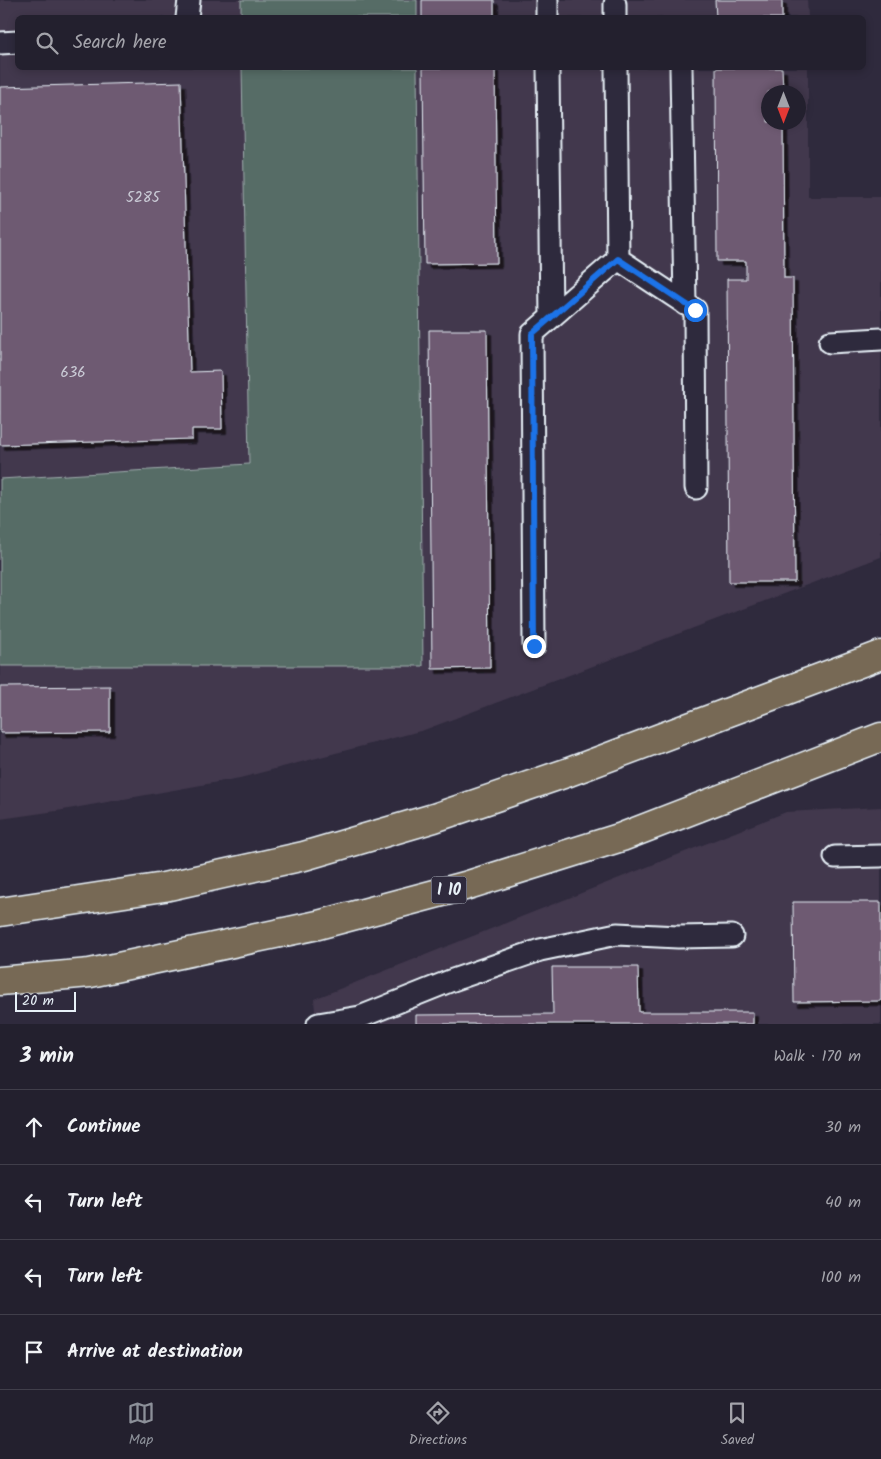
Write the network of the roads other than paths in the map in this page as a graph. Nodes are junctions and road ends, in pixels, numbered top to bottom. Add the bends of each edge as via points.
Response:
1 (189, 0) edge
2 (547, 0) edge
3 (188, 15) edge
4 (547, 15) edge
5 (15, 42) edge
6 (0, 43) edge
7 (548, 70) edge
8 (616, 70) edge
9 (681, 70) edge
10 (618, 259) junction
11 (685, 304) junction
12 (551, 317) junction
13 (881, 339) edge
14 (830, 342) dead end
15 (696, 488) dead end
16 (534, 646) dead end
17 (881, 655) edge
18 (881, 737) edge
19 (881, 856) edge
20 (835, 857) dead end
21 (0, 912) edge
22 (732, 936) dead end
23 (0, 982) edge
24 (318, 1024) edge

1 - 3 lane
2 - 4 lane
5 - 6 lane
7 - 12 lane
8 - 10 lane
9 - 11 lane
10 - 11 lane
10 - 12 lane
11 - 15 lane via 695,310
12 - 16 lane via 532,334
13 - 14 lane
17 - 21 highway via 569,772 434,818 304,856 164,887
18 - 23 highway, I 10 via 622,837 464,886 318,925 90,973
19 - 20 lane
22 - 24 lane via 617,934 540,950 360,1017

